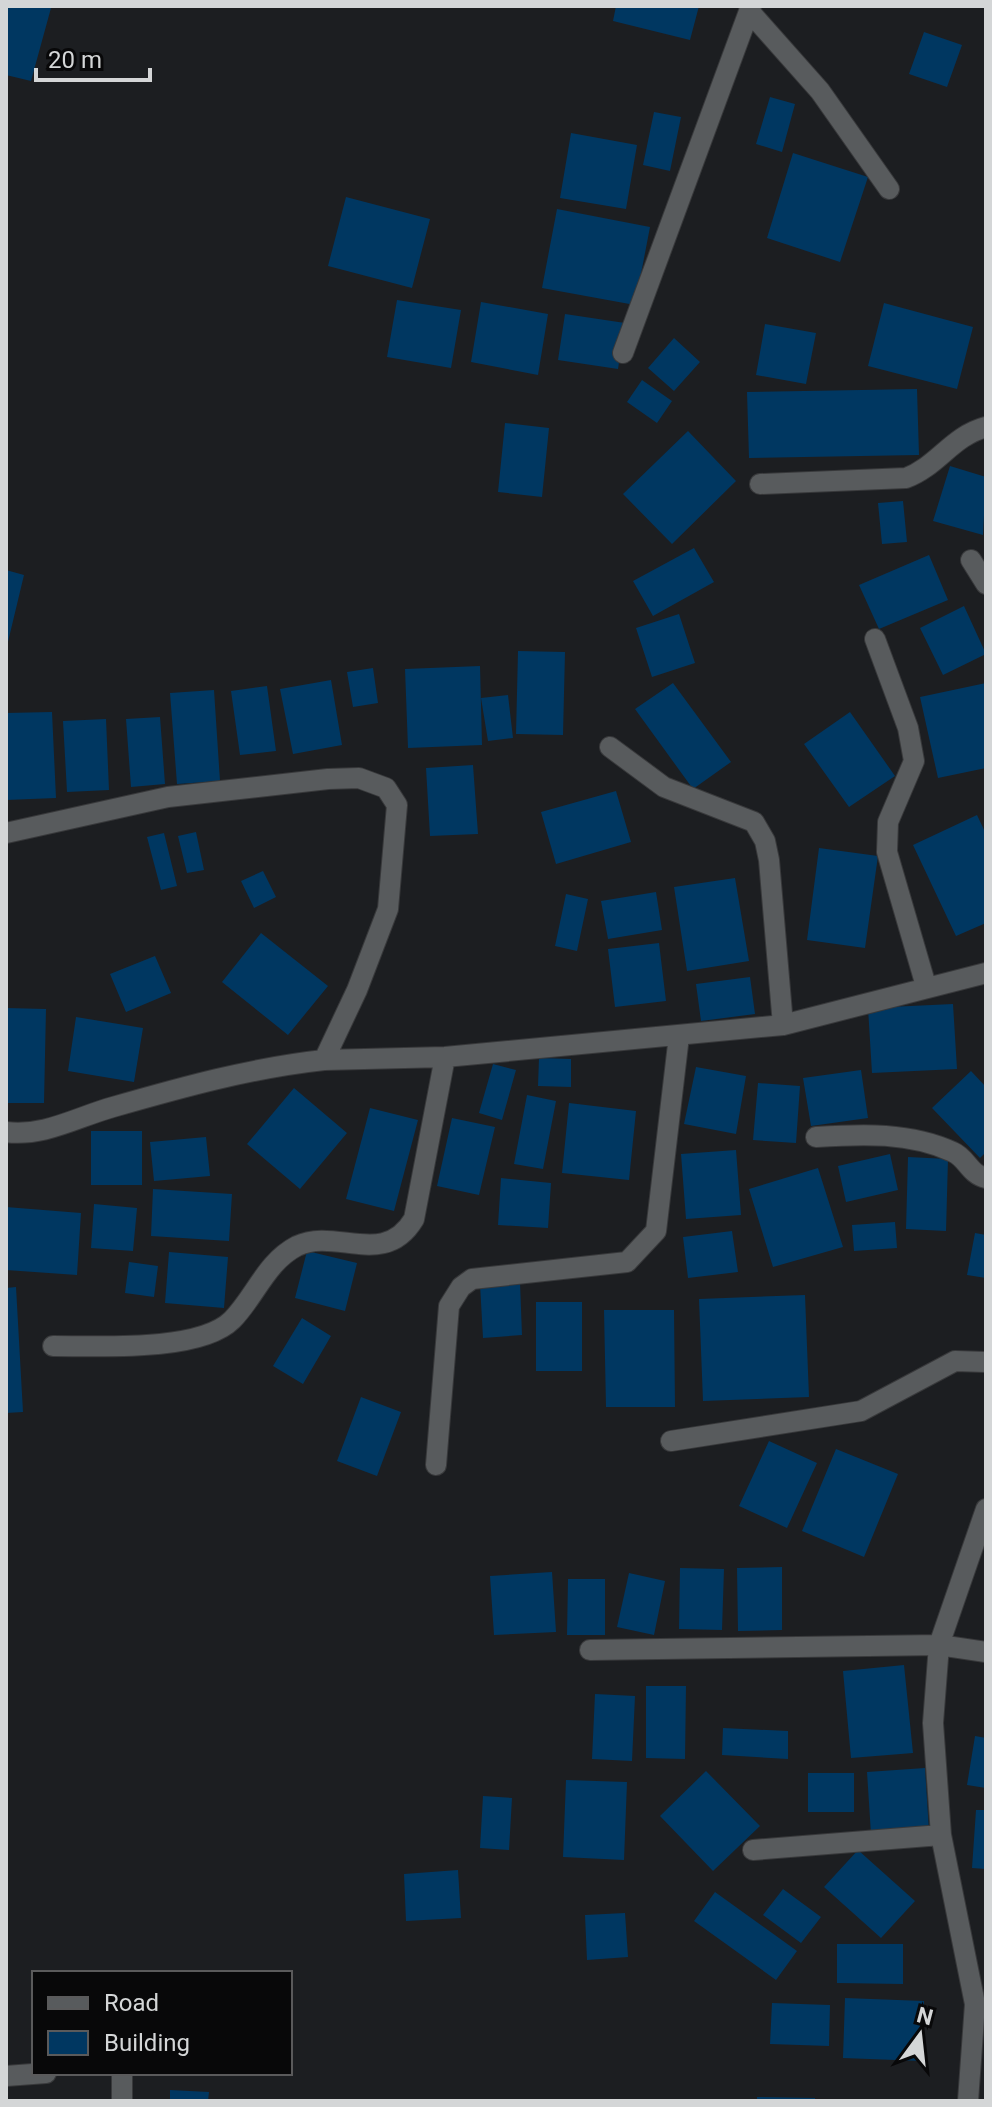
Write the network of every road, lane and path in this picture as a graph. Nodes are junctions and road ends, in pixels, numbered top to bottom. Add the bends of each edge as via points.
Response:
1 (750, 9) edge
2 (889, 189) dead end
3 (623, 353) dead end
4 (986, 427) edge
5 (760, 484) dead end
6 (971, 560) dead end
7 (986, 584) edge
8 (875, 639) dead end
9 (610, 747) dead end
10 (6, 833) edge
11 (986, 973) edge
12 (926, 986) junction
13 (783, 1025) junction
14 (679, 1036) junction
15 (445, 1057) junction
16 (324, 1060) junction
17 (6, 1132) edge
18 (816, 1137) dead end
19 (986, 1178) edge
20 (53, 1346) dead end
21 (986, 1362) edge
22 (671, 1441) dead end
23 (436, 1465) dead end
24 (984, 1519) edge
25 (939, 1645) junction
26 (590, 1650) dead end
27 (986, 1652) edge
28 (941, 1835) junction
29 (753, 1850) dead end
30 (32, 2074) edge
31 (122, 2075) edge
32 (6, 2076) edge
33 (122, 2101) edge
34 (968, 2101) edge

1 - 2 street via 820,91
1 - 3 street
4 - 5 street via 967,432 925,471 906,478
6 - 7 street
8 - 12 street via 908,728 914,761 888,822 887,852
9 - 13 street via 664,787 754,822 769,860
10 - 16 street via 168,797 328,779 359,778 386,788 397,805 388,909
11 - 12 street
12 - 13 street
13 - 14 street
14 - 15 street
14 - 23 street via 656,1231 627,1262 472,1279 461,1287 449,1306
15 - 16 street
15 - 20 street via 414,1219 405,1235 391,1242 299,1245 262,1278 231,1322 190,1340
16 - 17 street via 209,1080 54,1128
18 - 19 street via 866,1134 939,1146 960,1155 967,1167
21 - 22 street via 955,1361 861,1411
24 - 25 street
25 - 26 street
25 - 27 street
25 - 28 street via 933,1723
28 - 29 street
28 - 34 street via 975,2004
30 - 32 street
31 - 33 street

